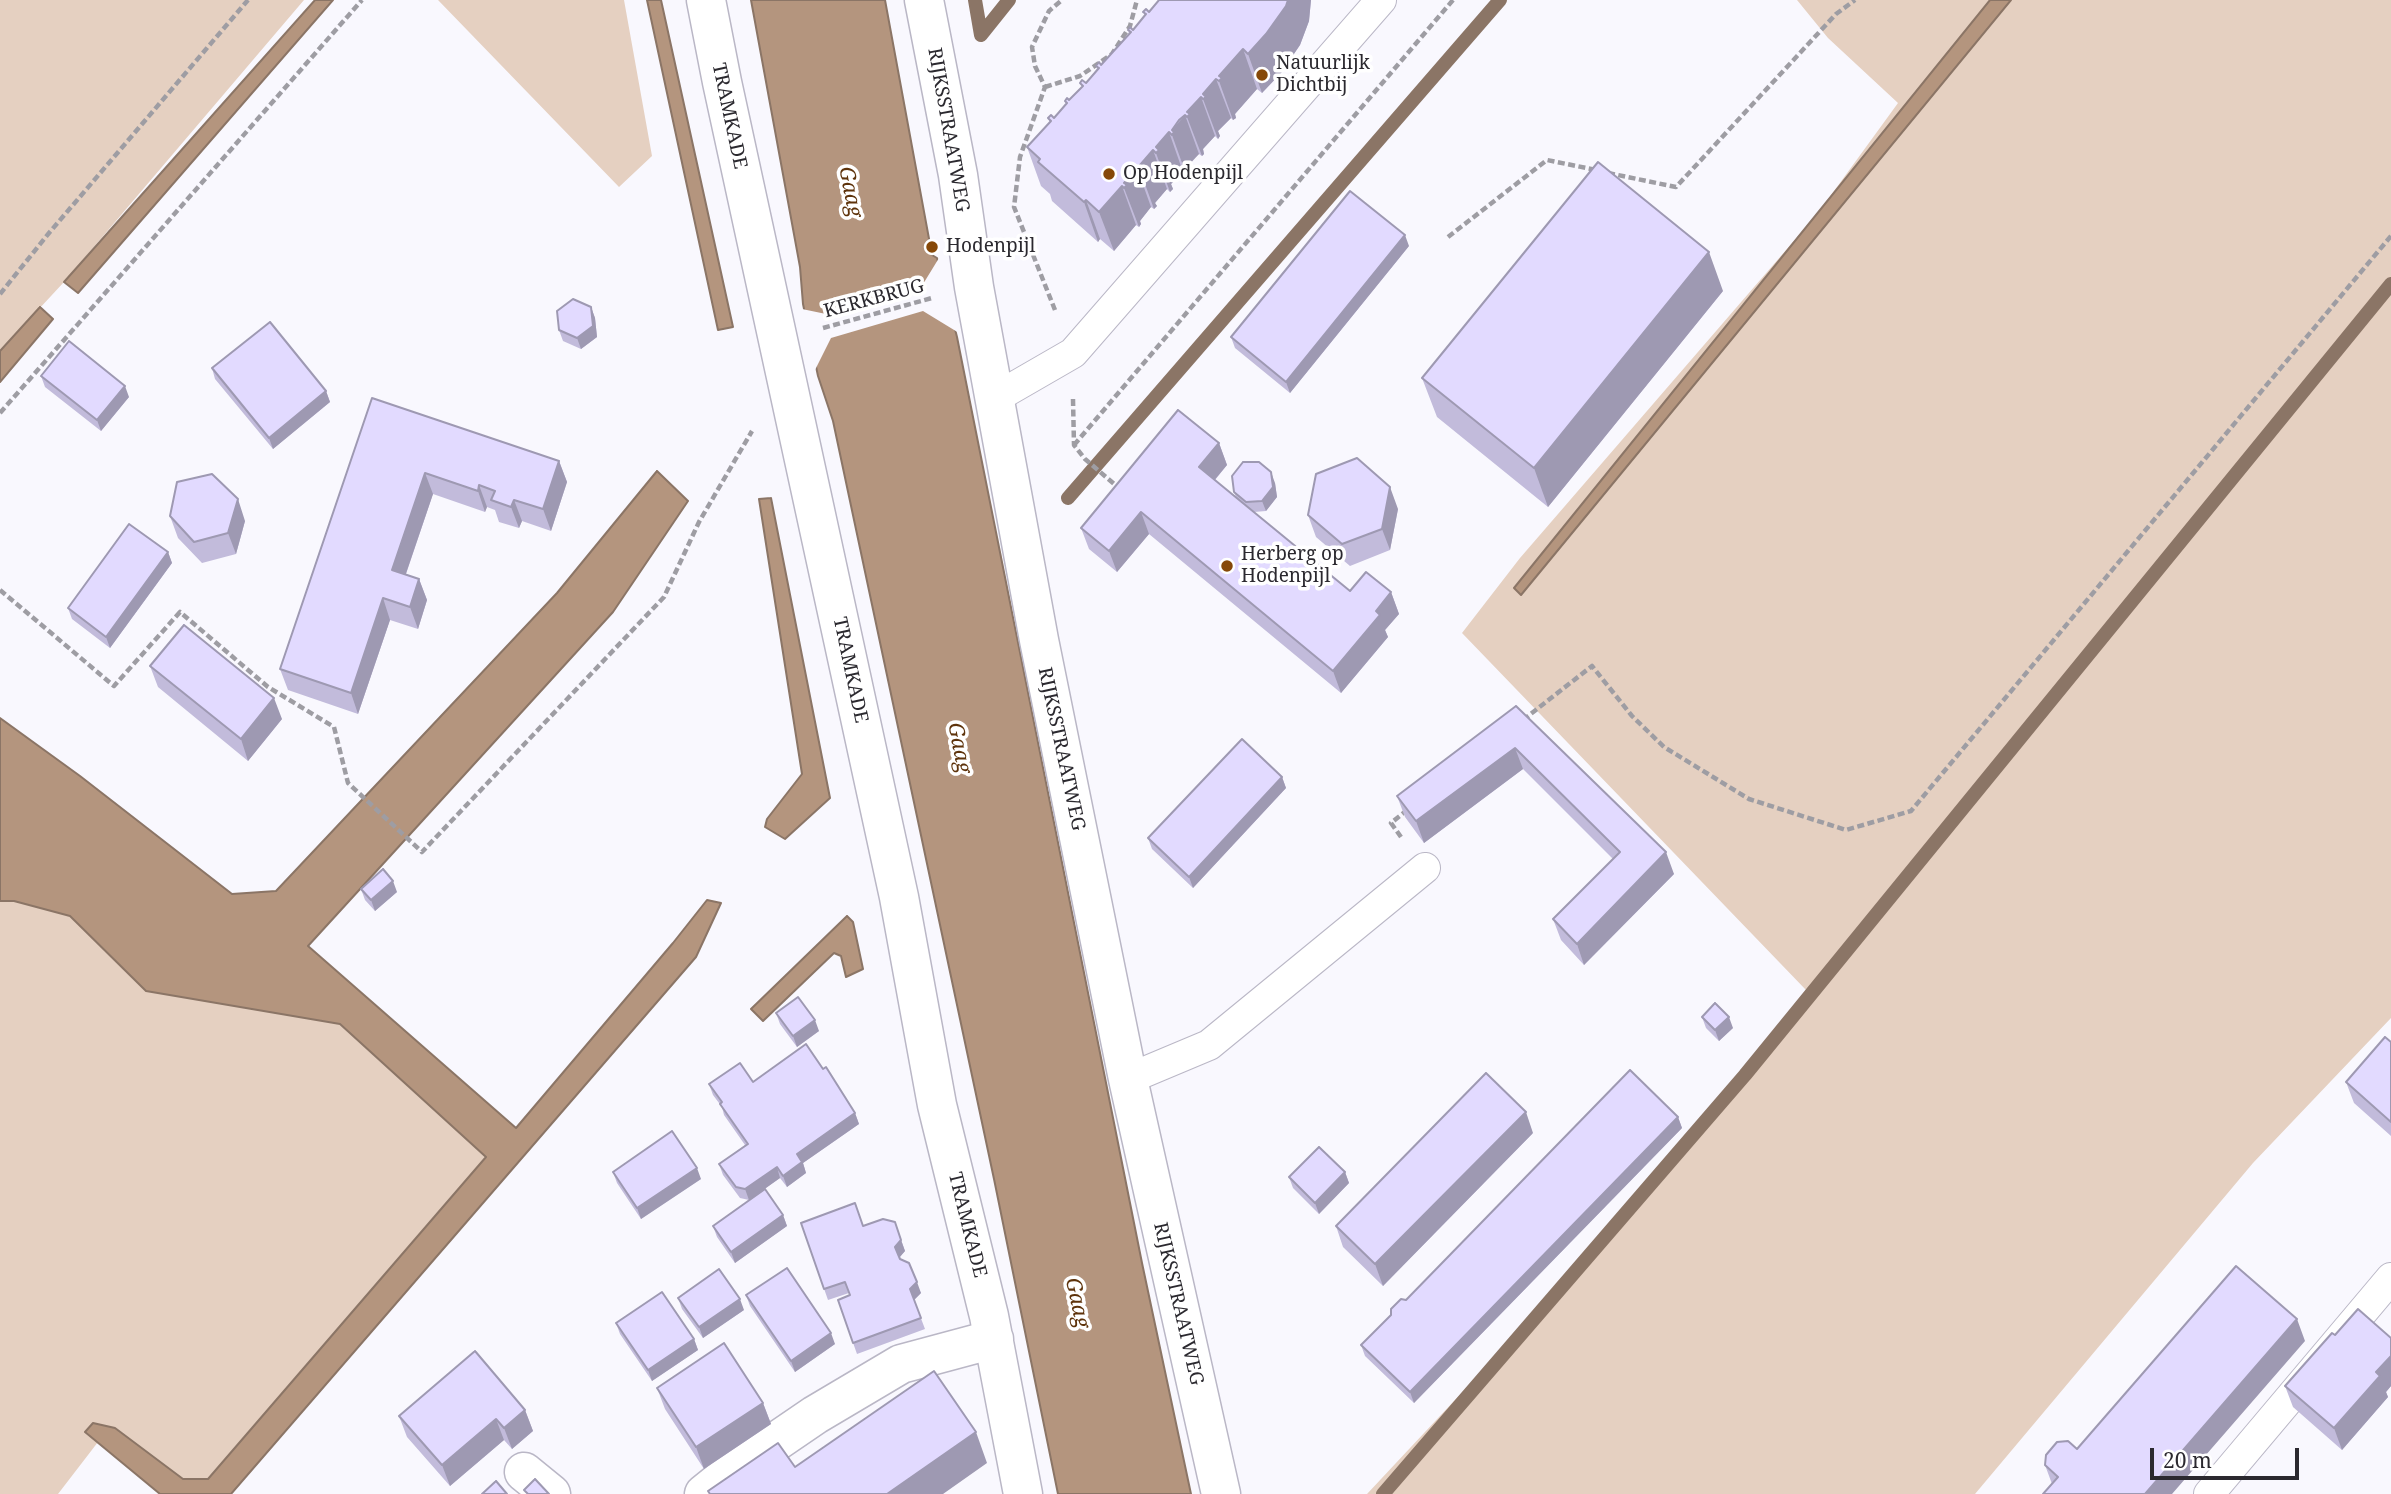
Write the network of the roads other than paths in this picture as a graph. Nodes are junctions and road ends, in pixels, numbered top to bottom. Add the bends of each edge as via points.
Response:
1 (706, 0) edge
2 (924, 0) edge
3 (1381, 0) edge
4 (995, 398) junction
5 (1425, 868) road end
6 (1128, 1079) junction
7 (2391, 1278) edge
8 (994, 1339) junction
9 (704, 1494) edge
10 (1023, 1494) edge
11 (1221, 1494) edge
12 (2209, 1494) edge

1 - 8 street, TRAMKADE via 899,897 937,1105
2 - 4 street, RIJKSSTRAATWEG
3 - 4 lane via 1073,353
4 - 6 street, RIJKSSTRAATWEG
5 - 6 lane via 1209,1045
6 - 11 street, RIJKSSTRAATWEG
7 - 12 lane
8 - 9 street via 901,1364 815,1415
8 - 10 street, TRAMKADE

